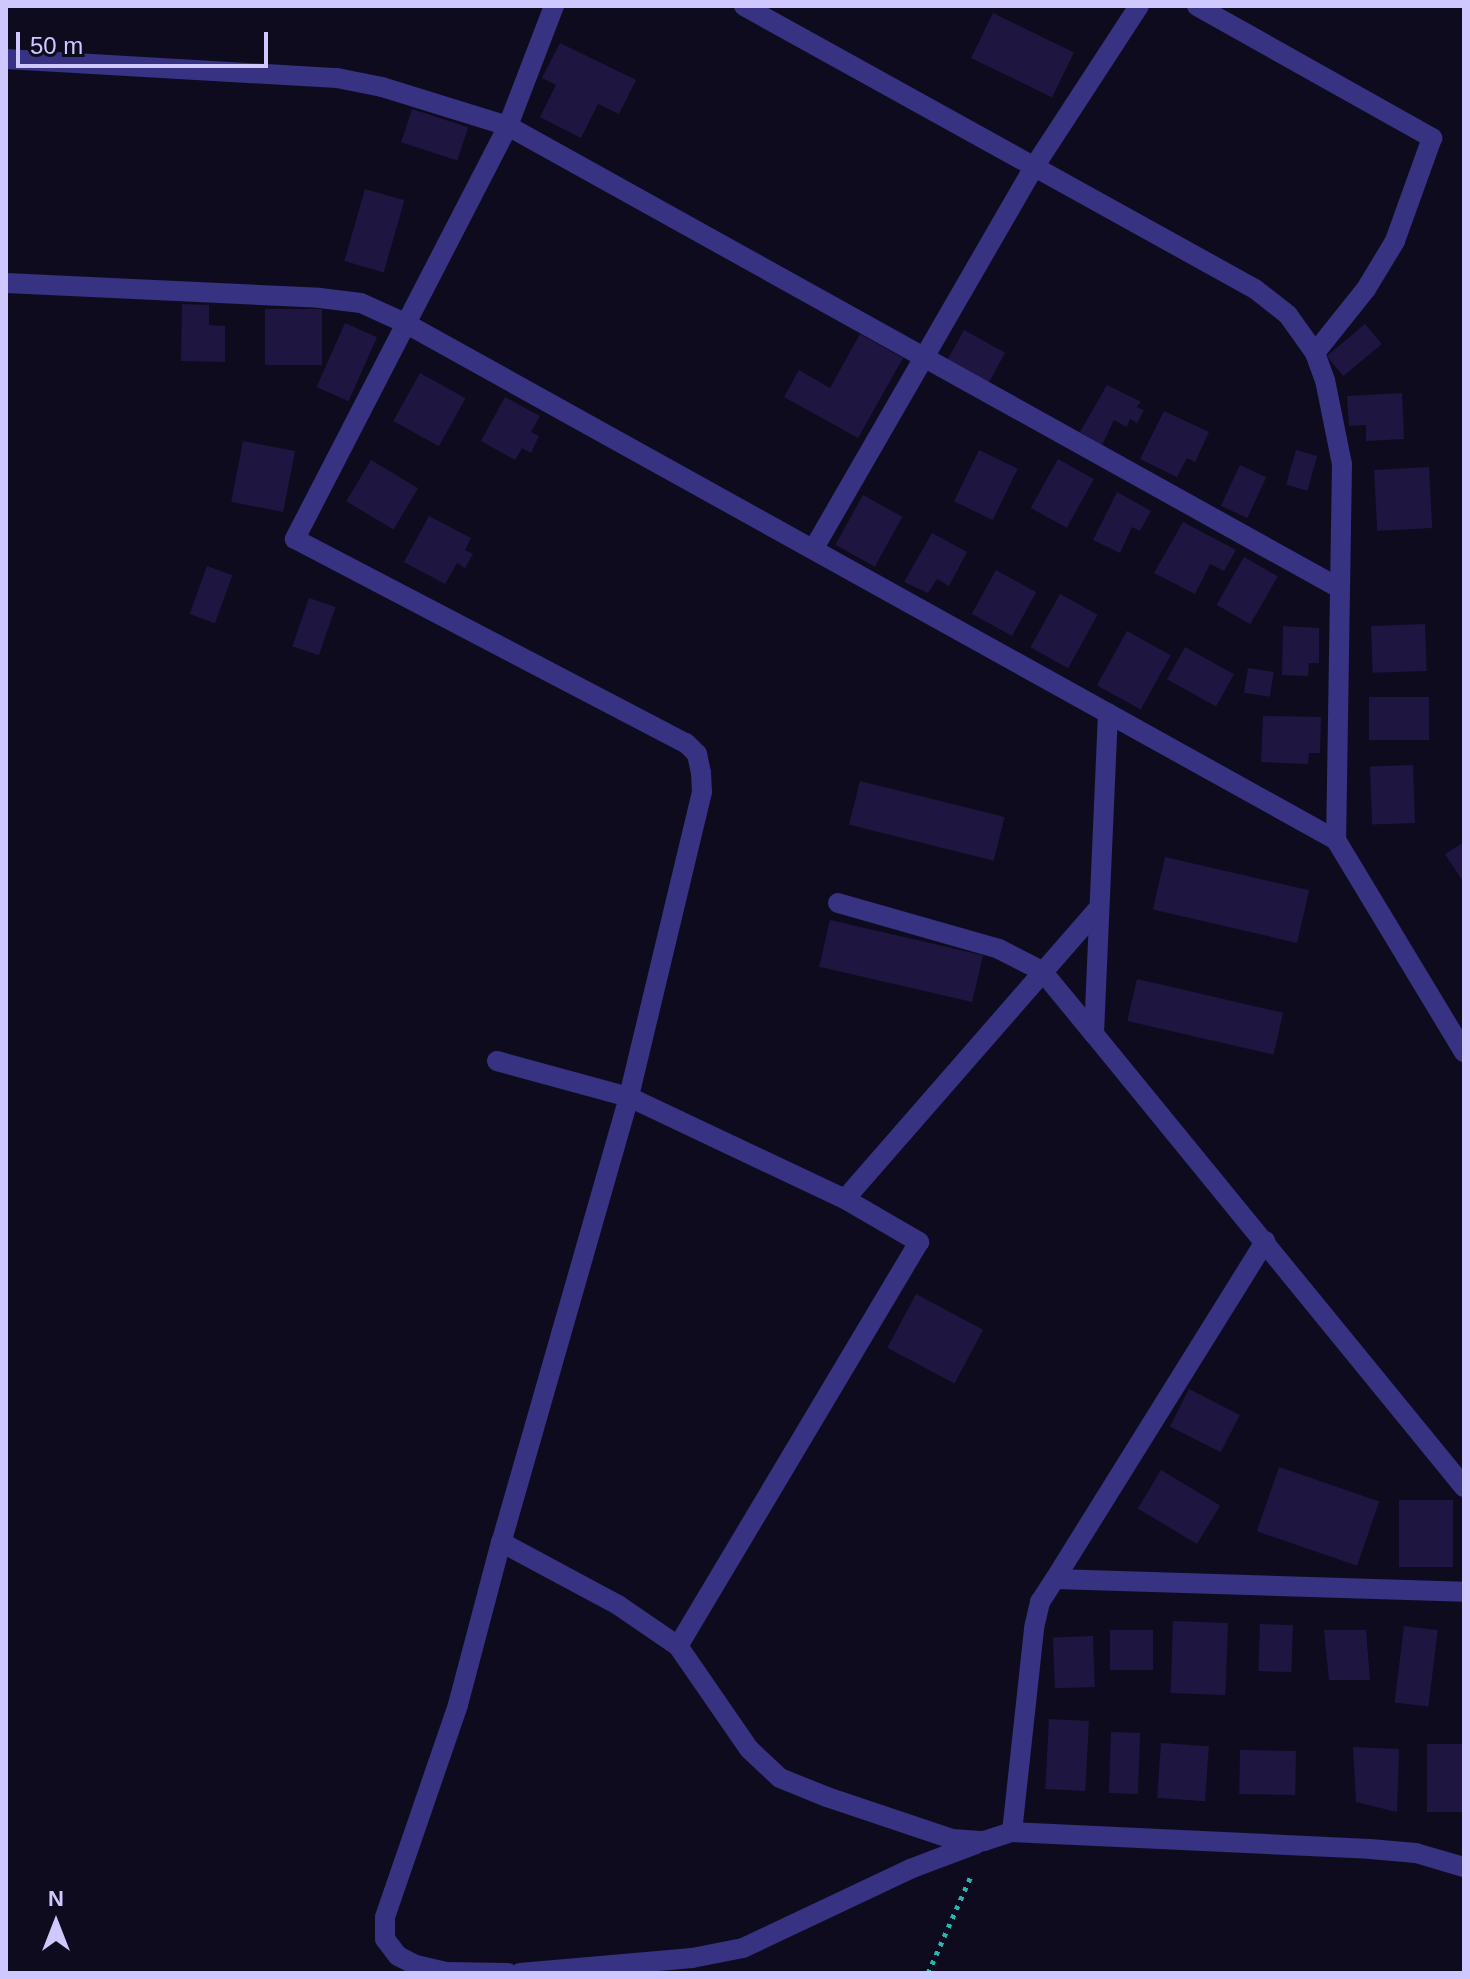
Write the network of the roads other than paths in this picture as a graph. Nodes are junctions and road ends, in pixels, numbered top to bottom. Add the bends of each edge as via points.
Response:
1 (554, 6) edge
2 (744, 6) edge
3 (1139, 6) edge
4 (1197, 6) edge
5 (6, 59) edge
6 (508, 126) junction
7 (1034, 167) junction
8 (6, 283) edge
9 (405, 323) junction
10 (1315, 353) junction
11 (924, 356) junction
12 (814, 548) junction
13 (1339, 588) junction
14 (1108, 713) junction
15 (1336, 840) junction
16 (838, 903) dead end
17 (1098, 909) junction
18 (1042, 971) junction
19 (1094, 1034) junction
20 (1464, 1052) edge
21 (497, 1061) dead end
22 (629, 1097) junction
23 (845, 1199) junction
24 (1265, 1241) junction
25 (1464, 1487) edge
26 (501, 1542) junction
27 (1055, 1579) junction
28 (1464, 1592) edge
29 (678, 1646) junction
30 (1012, 1832) junction
31 (984, 1841) junction
32 (1464, 1867) edge
33 (508, 1973) edge
34 (520, 1973) edge

1 - 6 street
2 - 7 street
3 - 7 street
4 - 10 street via 1432,138 1395,241
5 - 6 street via 337,78
6 - 9 street
6 - 11 street
7 - 10 street via 1255,289 1288,315
7 - 11 street
8 - 9 street via 320,298 361,303
9 - 12 street
9 - 22 street via 295,539 686,743 697,754 702,792
10 - 13 street via 1337,421 1342,464
11 - 12 street
11 - 13 street
12 - 14 street
13 - 15 street
14 - 15 street
14 - 17 street
15 - 20 street
16 - 18 street via 999,949
17 - 18 street
17 - 19 street
18 - 19 street
18 - 23 street
19 - 24 street
21 - 22 street
22 - 23 street
22 - 26 street
23 - 29 street via 919,1242
24 - 25 street
24 - 27 street
26 - 29 street via 618,1605
26 - 33 street via 453,1720 385,1917 385,1939 398,1956 416,1965 446,1972
27 - 28 street
27 - 30 street via 1040,1602 1034,1628
29 - 31 street via 749,1749 780,1778 952,1839
30 - 31 street
30 - 32 street via 1370,1849 1416,1853
31 - 34 street via 910,1869 743,1948 692,1958

